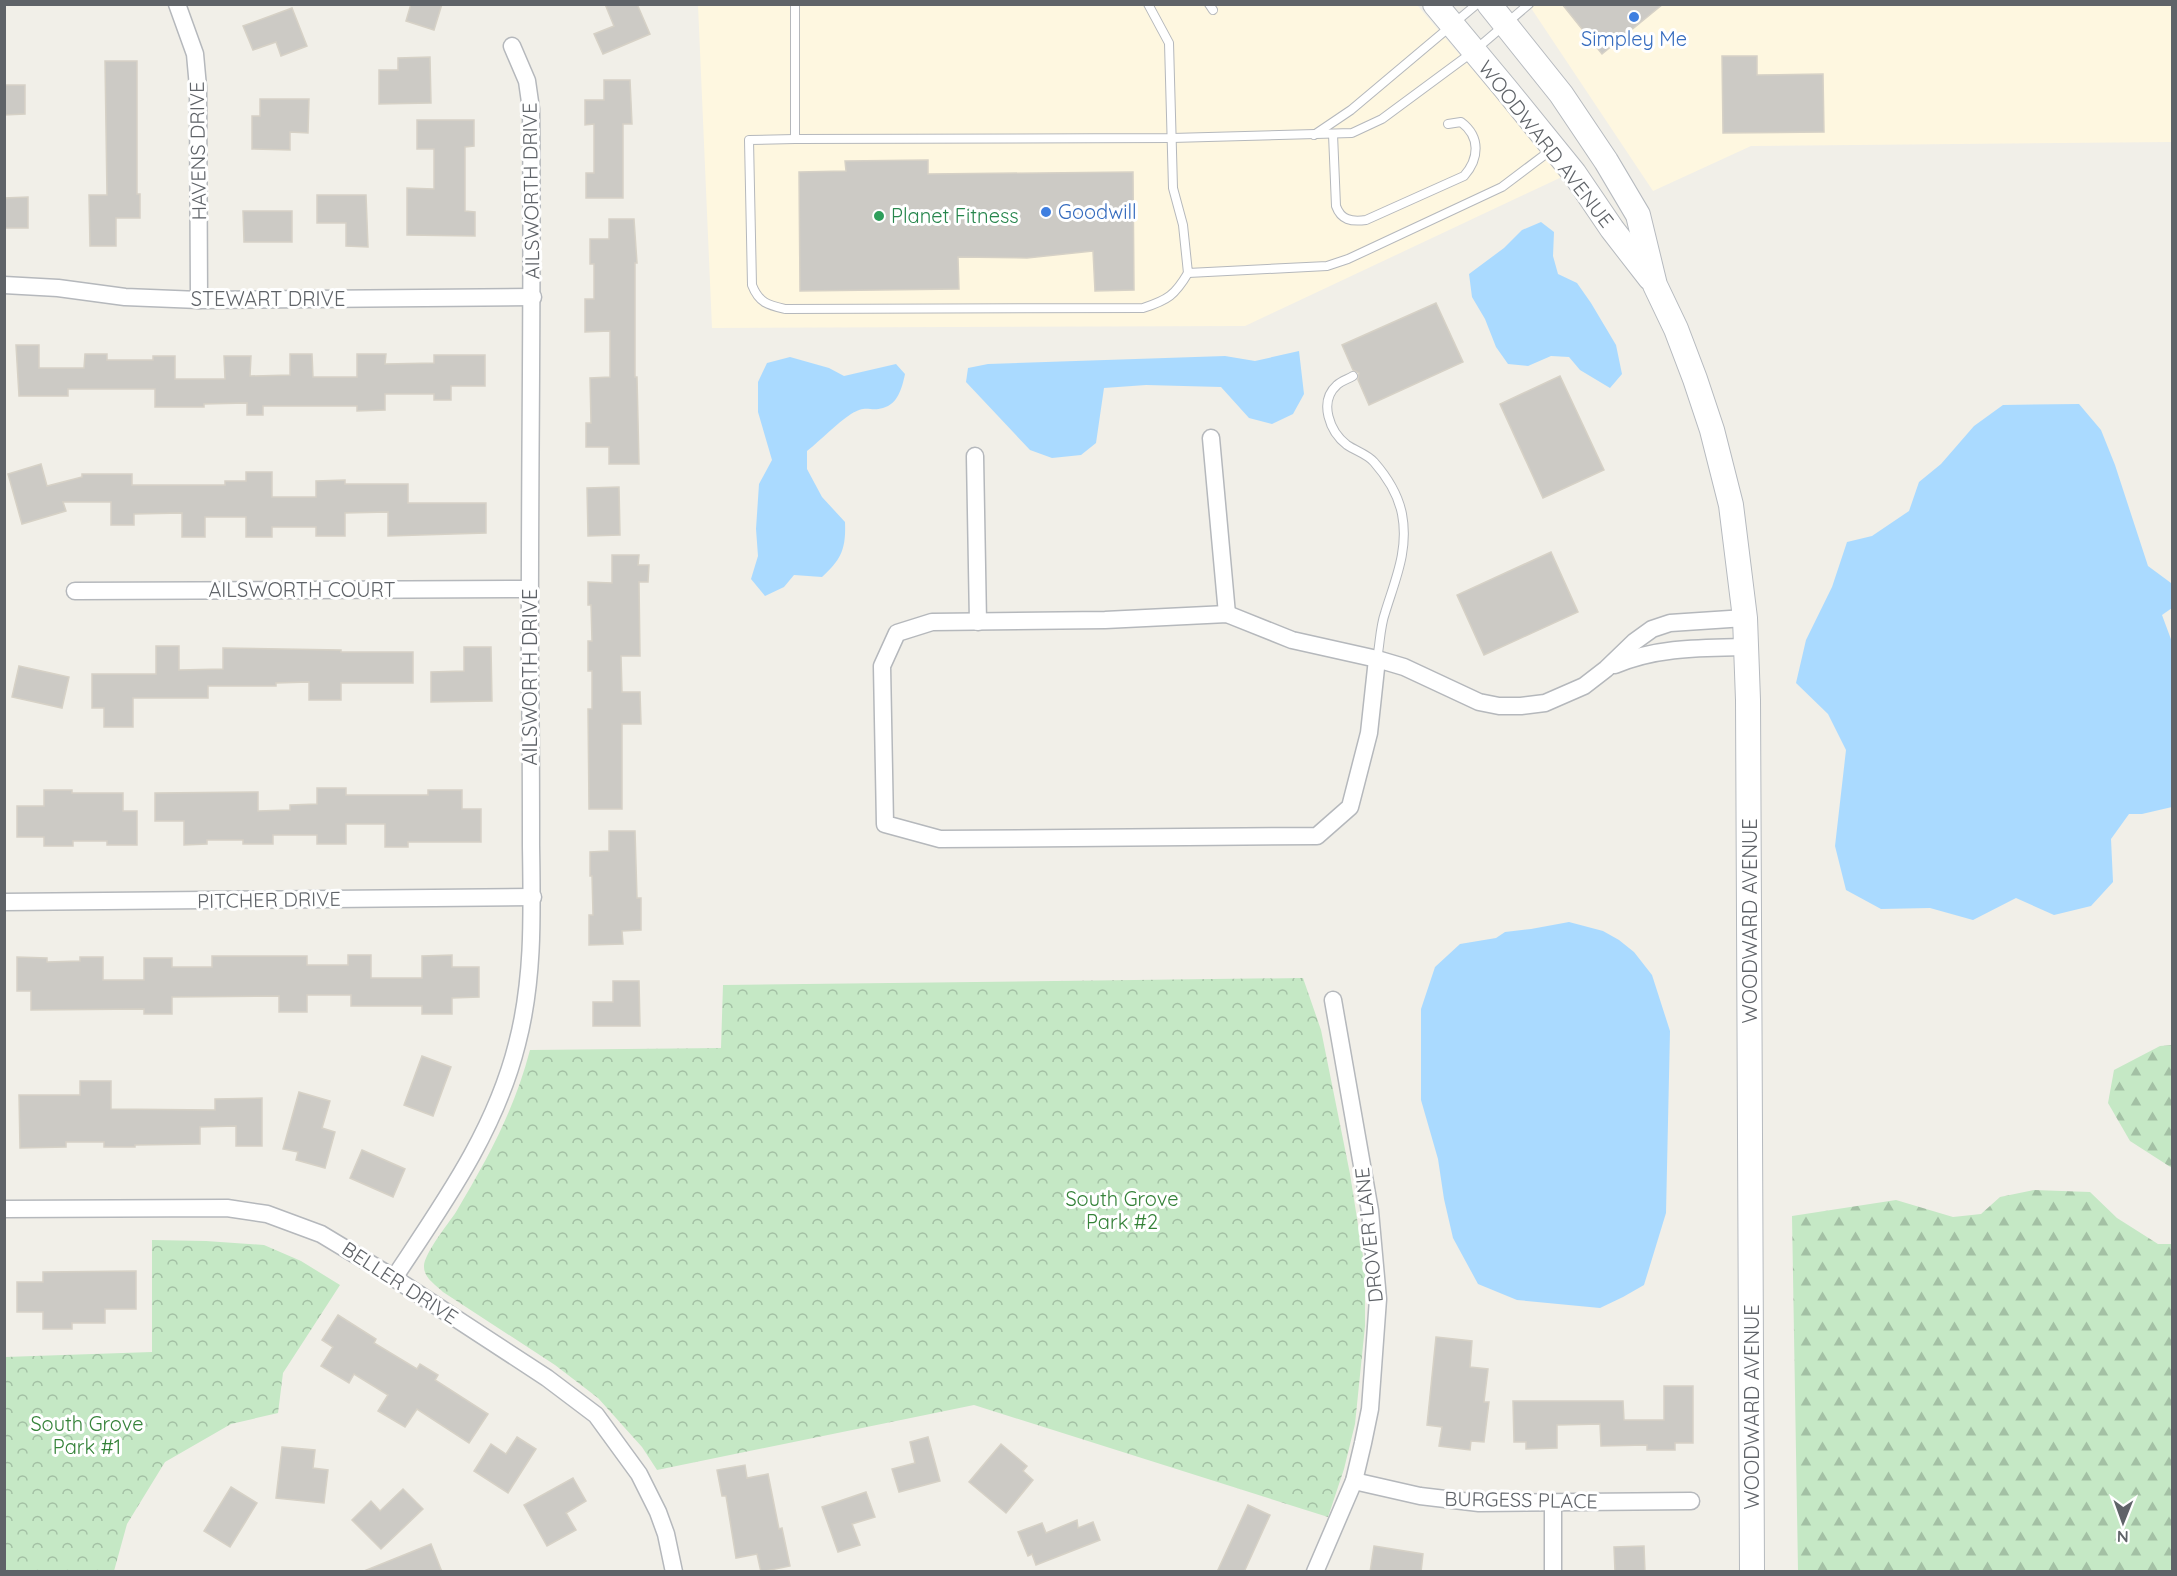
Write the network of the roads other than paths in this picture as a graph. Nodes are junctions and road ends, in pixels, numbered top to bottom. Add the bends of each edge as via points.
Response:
1 (177, 4) edge
2 (795, 4) edge
3 (1148, 4) edge
4 (1435, 4) edge
5 (1477, 4) edge
6 (1489, 4) edge
7 (1529, 4) edge
8 (1452, 25) junction
9 (1505, 26) junction
10 (512, 46) dead end
11 (1474, 51) junction
12 (1448, 124) dead end
13 (1333, 134) junction
14 (1313, 135) junction
15 (1172, 138) junction
16 (795, 139) junction
17 (1554, 148) junction
18 (1188, 273) junction
19 (4, 285) edge
20 (1655, 285) junction
21 (533, 297) junction
22 (199, 300) junction
23 (1353, 376) dead end
24 (1211, 438) dead end
25 (975, 456) dead end
26 (530, 590) junction
27 (75, 591) dead end
28 (1227, 614) junction
29 (1745, 618) junction
30 (978, 622) junction
31 (1747, 647) junction
32 (1377, 659) junction
33 (1606, 669) junction
34 (533, 897) junction
35 (4, 902) edge
36 (1333, 1000) dead end
37 (4, 1209) edge
38 (394, 1278) junction
39 (1354, 1481) junction
40 (1690, 1501) dead end
41 (1553, 1503) junction
42 (674, 1572) edge
43 (1315, 1572) edge
44 (1554, 1572) edge
45 (1752, 1572) edge

1 - 22 street, HAVENS DRIVE via 195,54 198,87
2 - 16 lane
3 - 15 lane via 1169,44
4 - 8 main road, WOODWARD AVENUE
5 - 8 lane
6 - 9 main road, WOODWARD AVENUE
7 - 9 lane
8 - 11 main road, WOODWARD AVENUE
8 - 14 lane via 1351,110
9 - 11 lane
9 - 20 main road, WOODWARD AVENUE via 1561,94 1638,215
10 - 21 street, AILSWORTH DRIVE via 527,81 531,109
11 - 13 lane via 1382,119 1352,133
11 - 17 main road, WOODWARD AVENUE
12 - 13 lane via 1461,122 1476,140 1472,167 1464,176 1357,222 1339,215 1336,206
13 - 14 lane
14 - 15 lane
15 - 16 lane
15 - 18 lane via 1173,188 1183,225
16 - 18 lane via 749,140 752,285 756,296 768,305 785,309 1143,308 1178,290
17 - 18 lane via 1502,187 1348,259 1327,266
17 - 20 main road, WOODWARD AVENUE
19 - 22 street, STEWART DRIVE
20 - 29 main road, WOODWARD AVENUE via 1676,329 1712,430 1731,505
21 - 22 street, STEWART DRIVE
21 - 26 street, AILSWORTH DRIVE
23 - 32 lane via 1336,386 1331,394 1326,407 1332,428 1346,444 1372,459 1393,485 1402,515 1404,553 1384,615
24 - 28 street
25 - 30 street
26 - 27 street, AILSWORTH COURT
26 - 34 street, AILSWORTH DRIVE
28 - 30 street
28 - 32 street via 1292,640
29 - 31 main road, WOODWARD AVENUE
29 - 33 street via 1670,623 1652,629
30 - 32 street via 932,622 897,633 882,666 885,824 940,839 1317,836 1350,807 1369,733
31 - 33 street via 1661,651
31 - 45 main road, WOODWARD AVENUE
32 - 33 street via 1432,678 1479,702 1499,706 1545,703 1584,686
34 - 35 street, PITCHER DRIVE
34 - 38 street, AILSWORTH DRIVE via 525,1010 505,1084 477,1148
36 - 39 street, DROVER LANE via 1370,1211 1378,1299 1370,1409
37 - 38 street, BELLER DRIVE via 209,1207 267,1214 321,1234
38 - 42 street, BELLER DRIVE via 547,1378 596,1416 626,1455 658,1512
39 - 41 street, BURGESS PLACE via 1447,1500
39 - 43 street, DROVER LANE
40 - 41 street, BURGESS PLACE
41 - 44 street

